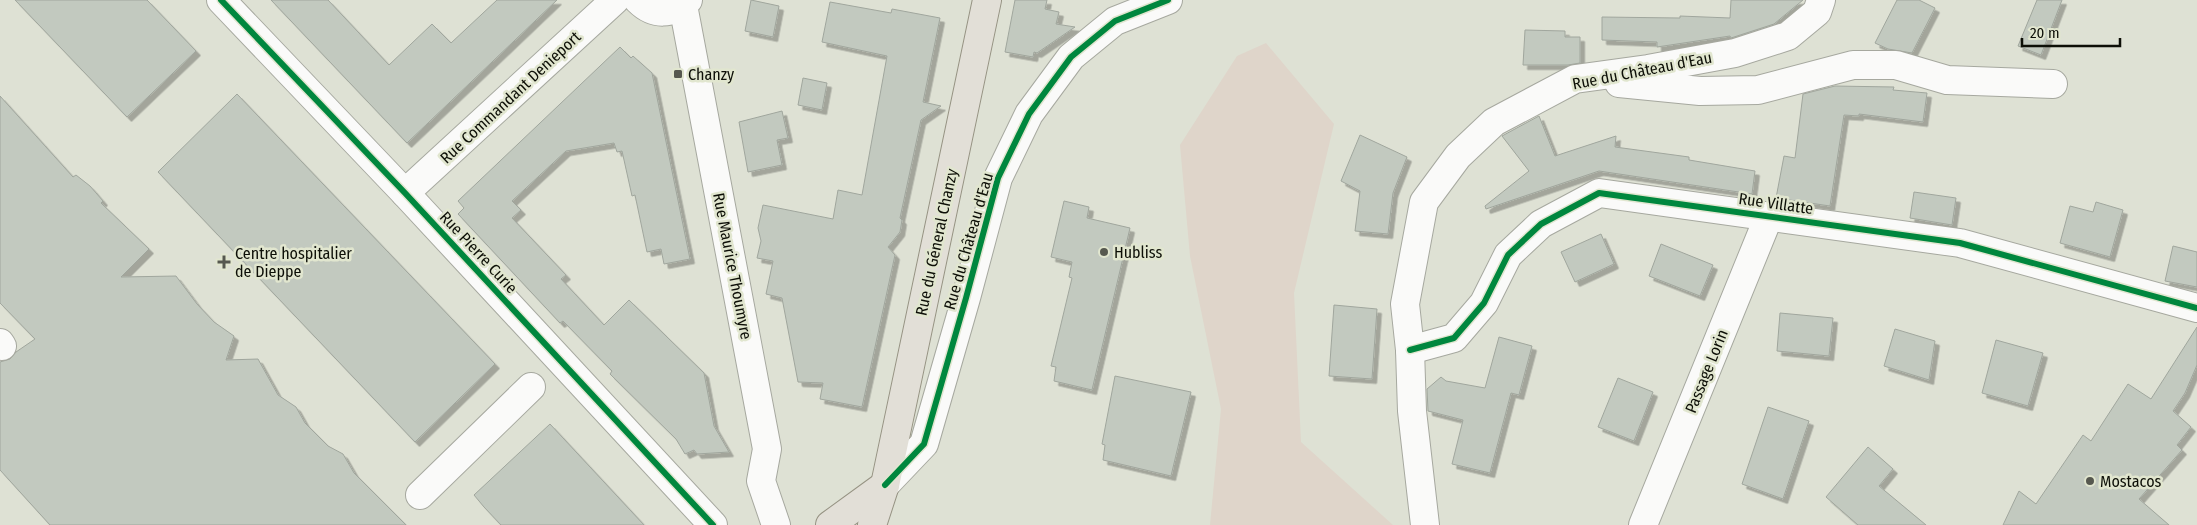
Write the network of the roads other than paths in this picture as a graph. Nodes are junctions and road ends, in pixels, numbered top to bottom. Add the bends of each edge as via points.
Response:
1 (221, 0) edge
2 (615, 0) edge
3 (638, 0) edge
4 (1168, 0) edge
5 (1821, 0) edge
6 (983, 1) edge
7 (686, 2) edge
8 (1575, 79) junction
9 (2052, 84) dead end
10 (406, 193) junction
11 (1769, 216) junction
12 (2197, 308) edge
13 (1410, 350) junction
14 (531, 387) dead end
15 (885, 485) junction
16 (420, 495) dead end
17 (713, 525) edge
18 (776, 525) edge
19 (830, 525) edge
20 (872, 525) edge
21 (1425, 525) edge
22 (1643, 525) edge

1 - 10 street, Rue Pierre Curie
2 - 10 street, Rue Commandant Denieport
3 - 7 street via 647,9 666,12
4 - 15 street, Rue du Château d'Eau via 1115,22 1078,51 1029,114 998,178 924,444
5 - 8 street, Rue du Château d'Eau via 1817,12 1788,36 1735,53
6 - 15 main road, Rue du Géneral Chanzy
7 - 18 street, Rue Maurice Thoumyre via 768,449 761,481
8 - 9 street via 1700,91 1758,90 1853,65 1896,64 1947,80
8 - 13 street, Rue du Château d'Eau via 1494,122 1458,156 1424,202 1405,304
10 - 17 street, Rue Pierre Curie
11 - 12 street, Rue Villatte via 1960,242
11 - 13 street, Rue Villatte via 1599,193 1541,224 1508,254 1484,303 1454,338
11 - 22 street, Passage Lorin
13 - 21 street, Rue du Château d'Eau via 1412,411
14 - 16 street
15 - 19 main road
15 - 20 main road, Rue du Géneral Chanzy

